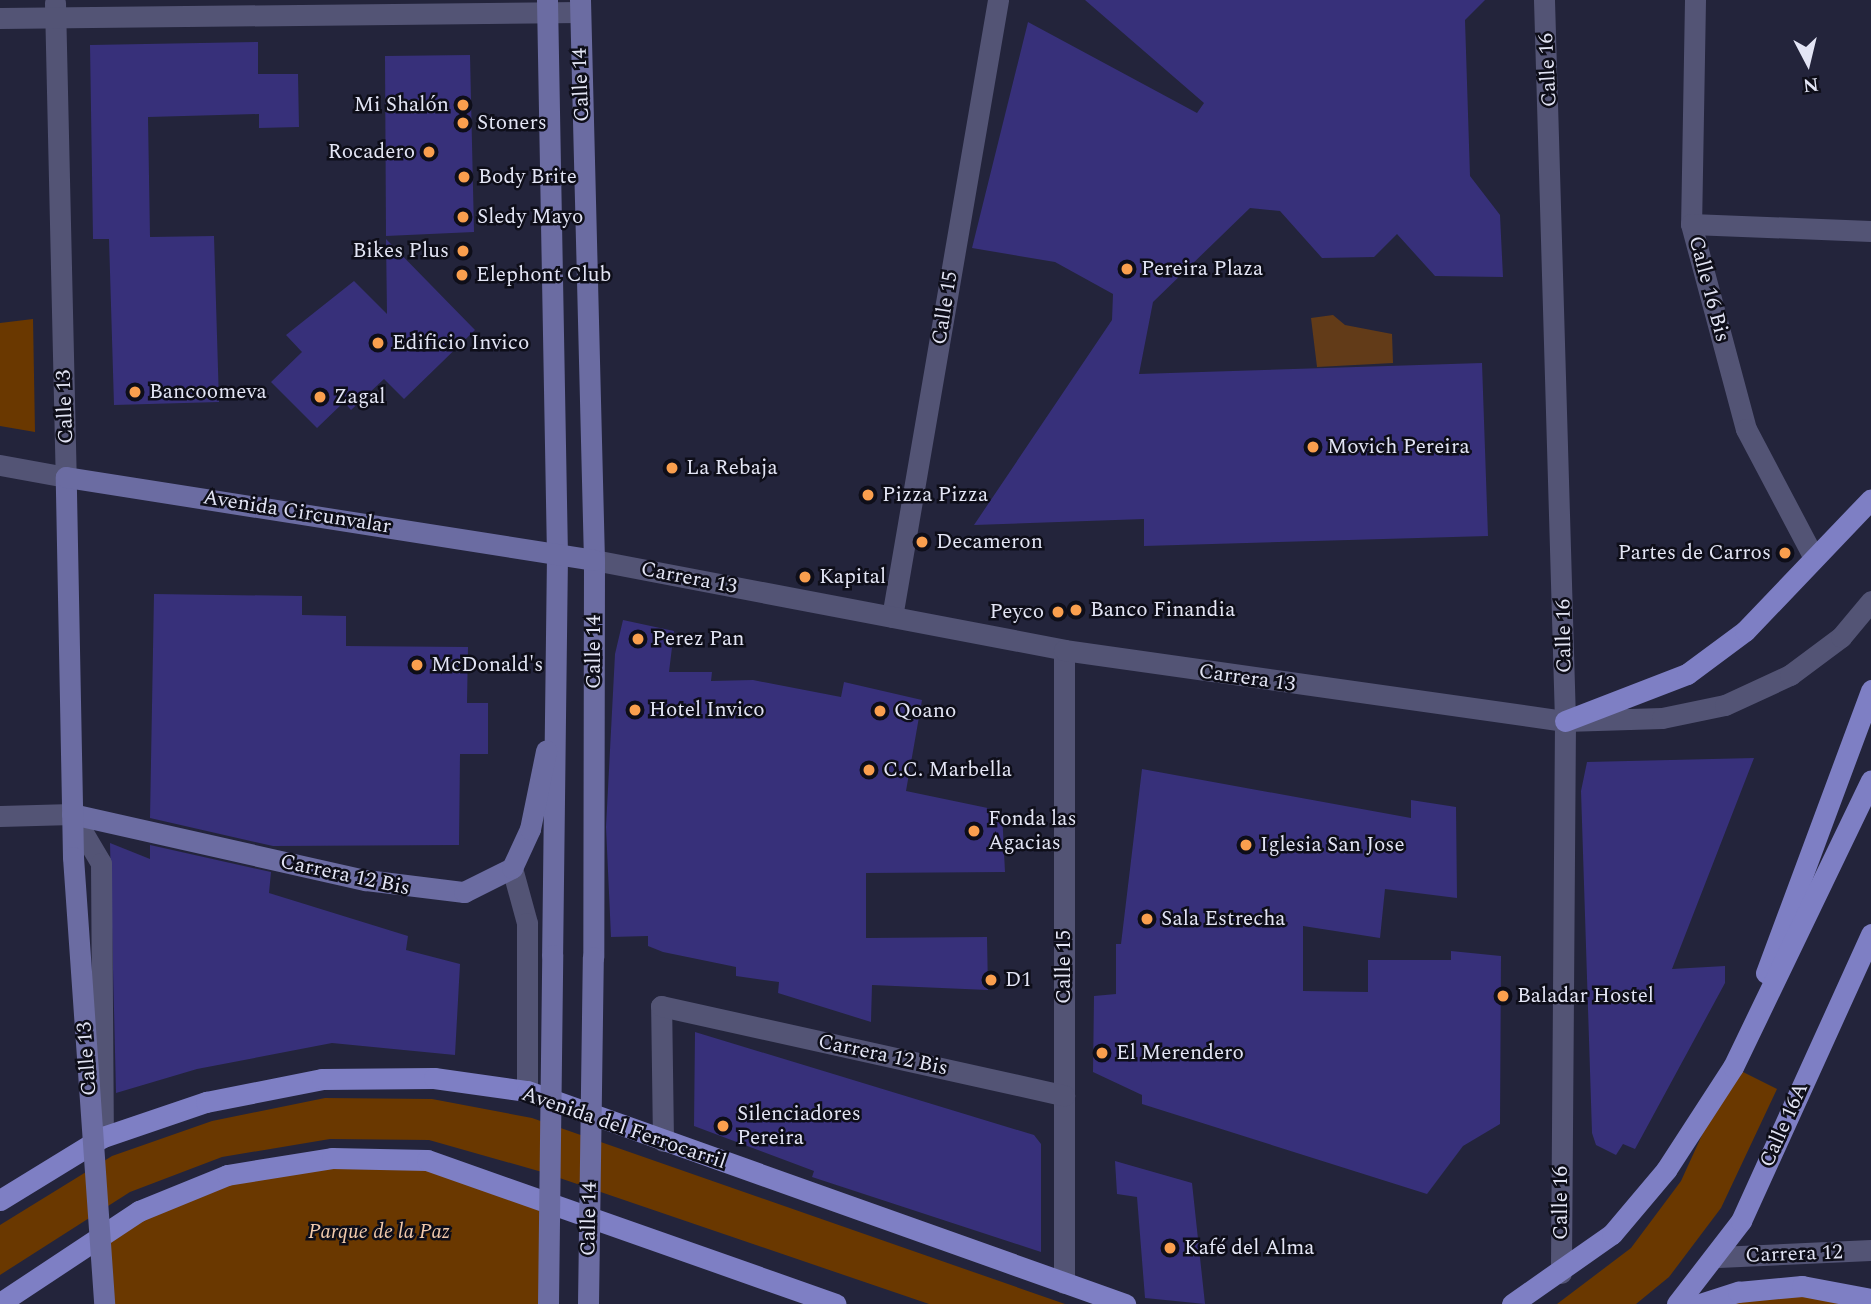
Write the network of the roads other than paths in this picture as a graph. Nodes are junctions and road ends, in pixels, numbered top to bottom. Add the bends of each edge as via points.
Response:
1 (998, 0) edge
2 (1545, 0) edge
3 (1695, 0) edge
4 (580, 6) edge
5 (54, 7) edge
6 (547, 7) edge
7 (0, 18) edge
8 (1691, 224) junction
9 (1871, 230) edge
10 (0, 466) edge
11 (66, 477) junction
12 (1871, 499) edge
13 (557, 554) junction
14 (1814, 558) junction
15 (594, 560) junction
16 (1871, 601) edge
17 (892, 617) junction
18 (1064, 650) junction
19 (1871, 690) edge
20 (556, 697) junction
21 (1566, 721) junction
22 (1871, 780) edge
23 (72, 814) junction
24 (0, 816) edge
25 (512, 868) junction
26 (1871, 934) edge
27 (1733, 1068) junction
28 (527, 1091) junction
29 (1064, 1095) junction
30 (103, 1138) junction
31 (663, 1141) junction
32 (0, 1200) edge
33 (1871, 1250) edge
34 (1718, 1257) junction
35 (1561, 1273) junction
36 (1064, 1283) junction
37 (1871, 1299) edge
38 (0, 1303) edge
39 (104, 1304) edge
40 (548, 1304) edge
41 (588, 1304) edge
42 (835, 1304) edge
43 (1125, 1304) edge
44 (1512, 1304) edge
45 (1677, 1304) edge
46 (1700, 1304) edge

1 - 17 street, Calle 15
2 - 21 street, Calle 16
3 - 8 street, Calle 16 Bis
4 - 6 street
4 - 15 main road, Calle 14
5 - 6 street
5 - 7 street
5 - 11 street, Calle 13
6 - 13 main road, Calle 14
8 - 9 street
8 - 14 street, Calle 16 Bis via 1746,429
10 - 11 street, Avenida Circunvalar
11 - 13 main road, Avenida Circunvalar
11 - 23 main road, Calle 13
12 - 14 main road
13 - 15 main road, Avenida Circunvalar
13 - 20 main road, Calle 14
14 - 21 main road via 1745,631 1687,674
15 - 17 street, Carrera 13
15 - 41 main road, Calle 14, bridge
16 - 21 street, Carrera 13 via 1841,637 1790,675 1725,705 1662,718
17 - 18 street, Carrera 13
18 - 21 street, Carrera 13
18 - 29 street, Calle 15
19 - 27 main road via 1819,817
20 - 25 main road via 530,829
20 - 40 main road, Calle 14, bridge
21 - 35 street, Calle 16
22 - 27 main road
23 - 24 street, Carrera 12 Bis
23 - 25 main road, Carrera 12 Bis via 421,891 464,892
23 - 30 street, Calle 13 via 101,863
23 - 39 main road, Calle 13, bridge
25 - 28 street via 527,923
26 - 34 main road, Calle 16A via 1741,1222
27 - 35 main road via 1666,1170 1612,1234
28 - 30 main road, Avenida del Ferrocarril via 434,1078 322,1079 206,1102
28 - 31 main road, Avenida del Ferrocarril
29 - 31 street, Carrera 12 Bis via 661,1006
29 - 36 street, Calle 15
30 - 32 main road, Avenida del Ferrocarril
31 - 36 main road, Avenida del Ferrocarril
33 - 34 street, Carrera 12
34 - 45 main road, Calle 16A
35 - 44 main road
36 - 43 main road, Avenida del Ferrocarril
37 - 46 main road via 1802,1286 1738,1292
38 - 42 main road via 139,1211 228,1175 332,1158 427,1160

